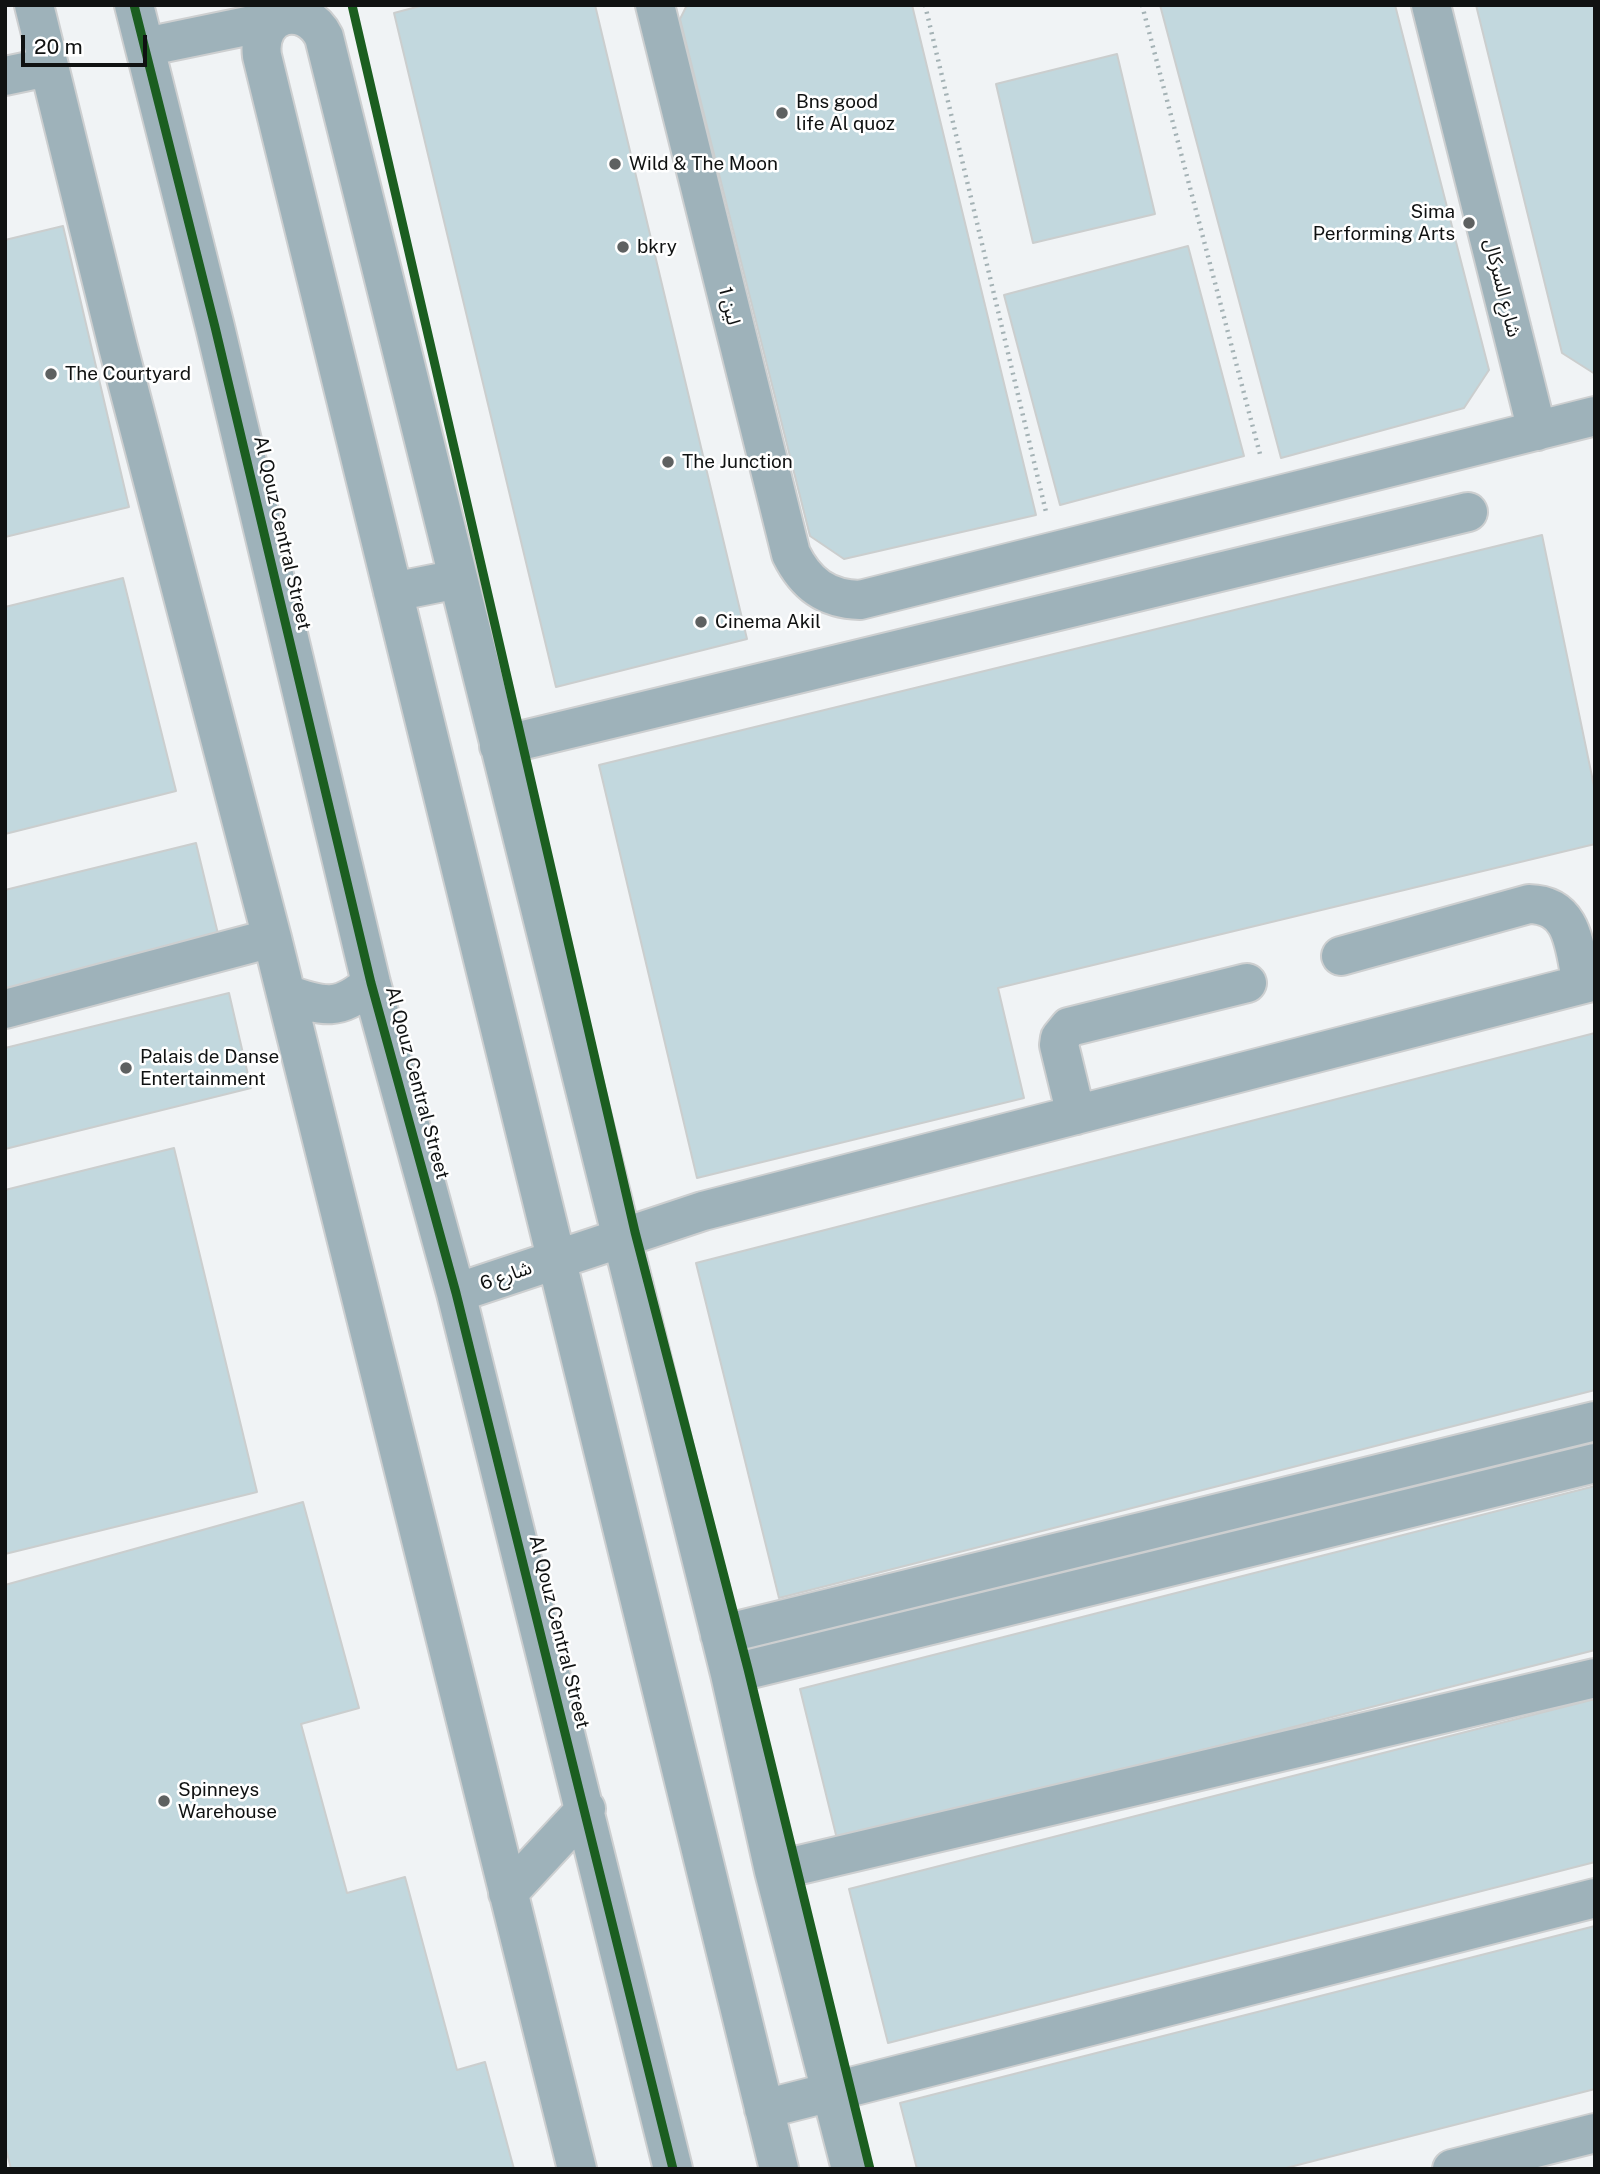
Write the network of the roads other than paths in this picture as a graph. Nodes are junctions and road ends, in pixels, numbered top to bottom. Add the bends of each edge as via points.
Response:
1 (34, 5) edge
2 (134, 5) edge
3 (655, 5) edge
4 (1431, 5) edge
5 (271, 21) junction
6 (145, 47) junction
7 (48, 66) junction
8 (5, 76) edge
9 (1595, 416) edge
10 (1537, 431) junction
11 (1468, 512) dead end
12 (458, 579) junction
13 (393, 592) junction
14 (499, 746) junction
15 (272, 939) junction
16 (1341, 956) dead end
17 (371, 983) junction
18 (1247, 983) dead end
19 (1589, 983) edge
20 (286, 994) junction
21 (5, 1009) edge
22 (1076, 1115) junction
23 (621, 1237) junction
24 (556, 1259) junction
25 (456, 1293) junction
26 (1595, 1421) edge
27 (1595, 1463) edge
28 (720, 1635) junction
29 (730, 1674) junction
30 (1595, 1678) edge
31 (586, 1809) junction
32 (774, 1871) junction
33 (508, 1893) junction
34 (1595, 1898) edge
35 (832, 2092) junction
36 (764, 2109) junction
37 (1595, 2133) edge
38 (576, 2169) edge
39 (673, 2169) edge
40 (779, 2169) edge
41 (851, 2169) edge
42 (1452, 2169) edge

1 - 7 street
2 - 6 street, Al Qouz Central Street
3 - 10 street, لين 1 via 791,554 804,577 826,594 860,600
4 - 10 street, شارع السركال
5 - 6 street
5 - 12 street via 298,13 310,17 324,37
5 - 13 street via 263,31 262,55
6 - 17 street, Al Qouz Central Street
7 - 8 street
7 - 15 street
9 - 10 street
11 - 14 street
12 - 13 street
12 - 14 street
13 - 24 street
14 - 23 street
15 - 20 street
15 - 21 street
16 - 19 street via 1543,904 1565,919
17 - 20 street via 355,998 332,1006
17 - 25 street, Al Qouz Central Street
18 - 22 street via 1069,1027 1059,1045
19 - 22 street, شارع 6
20 - 33 street
22 - 23 street, شارع 6 via 703,1211
23 - 24 street, شارع 6
23 - 28 street
24 - 25 street, شارع 6
24 - 36 street
25 - 31 street, Al Qouz Central Street
26 - 28 street
27 - 29 street
28 - 29 street
29 - 32 street
30 - 32 street
31 - 33 street
31 - 39 street, Al Qouz Central Street
32 - 35 street
33 - 38 street
34 - 35 street
35 - 36 street
35 - 41 street
36 - 40 street
37 - 42 street

